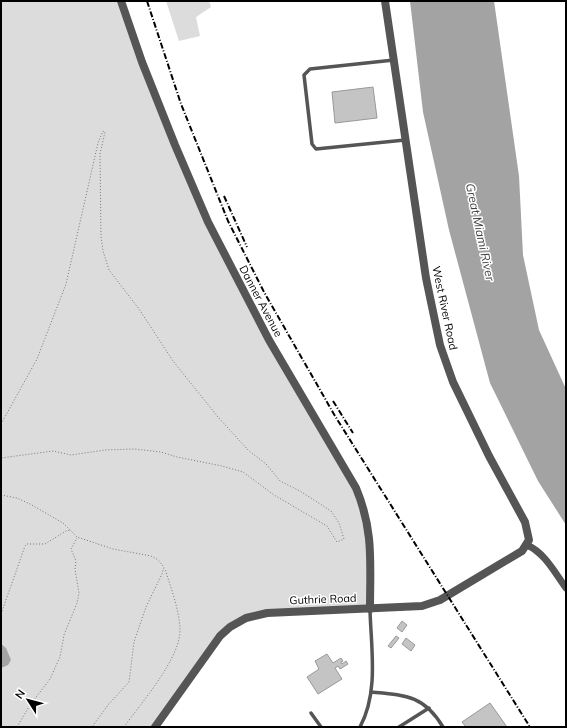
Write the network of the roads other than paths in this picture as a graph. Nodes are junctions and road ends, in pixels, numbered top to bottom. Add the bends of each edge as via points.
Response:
1 (121, 1) edge
2 (385, 1) edge
3 (394, 60) junction
4 (405, 140) junction
5 (528, 545) junction
6 (566, 588) edge
7 (370, 609) junction
8 (371, 692) junction
9 (429, 708) junction
10 (311, 713) dead end
11 (155, 727) edge
12 (320, 727) edge
13 (360, 727) edge
14 (399, 727) edge
15 (443, 727) edge

1 - 7 street, Danner Avenue via 175,145 224,254 269,340 356,488 364,507 370,530
2 - 3 street, West River Road
3 - 4 street, West River Road
3 - 4 lane via 310,68 304,75 312,144 316,149
4 - 5 street, West River Road via 426,278 442,351 453,382 478,434 525,522 529,534
5 - 6 street via 546,560
5 - 7 street, Guthrie Road via 440,600 411,607
7 - 8 lane
7 - 11 street, Guthrie Road via 278,612 246,618 235,623 215,642
8 - 9 lane via 407,697
8 - 13 lane via 368,709
9 - 14 lane
9 - 15 lane
10 - 12 lane

